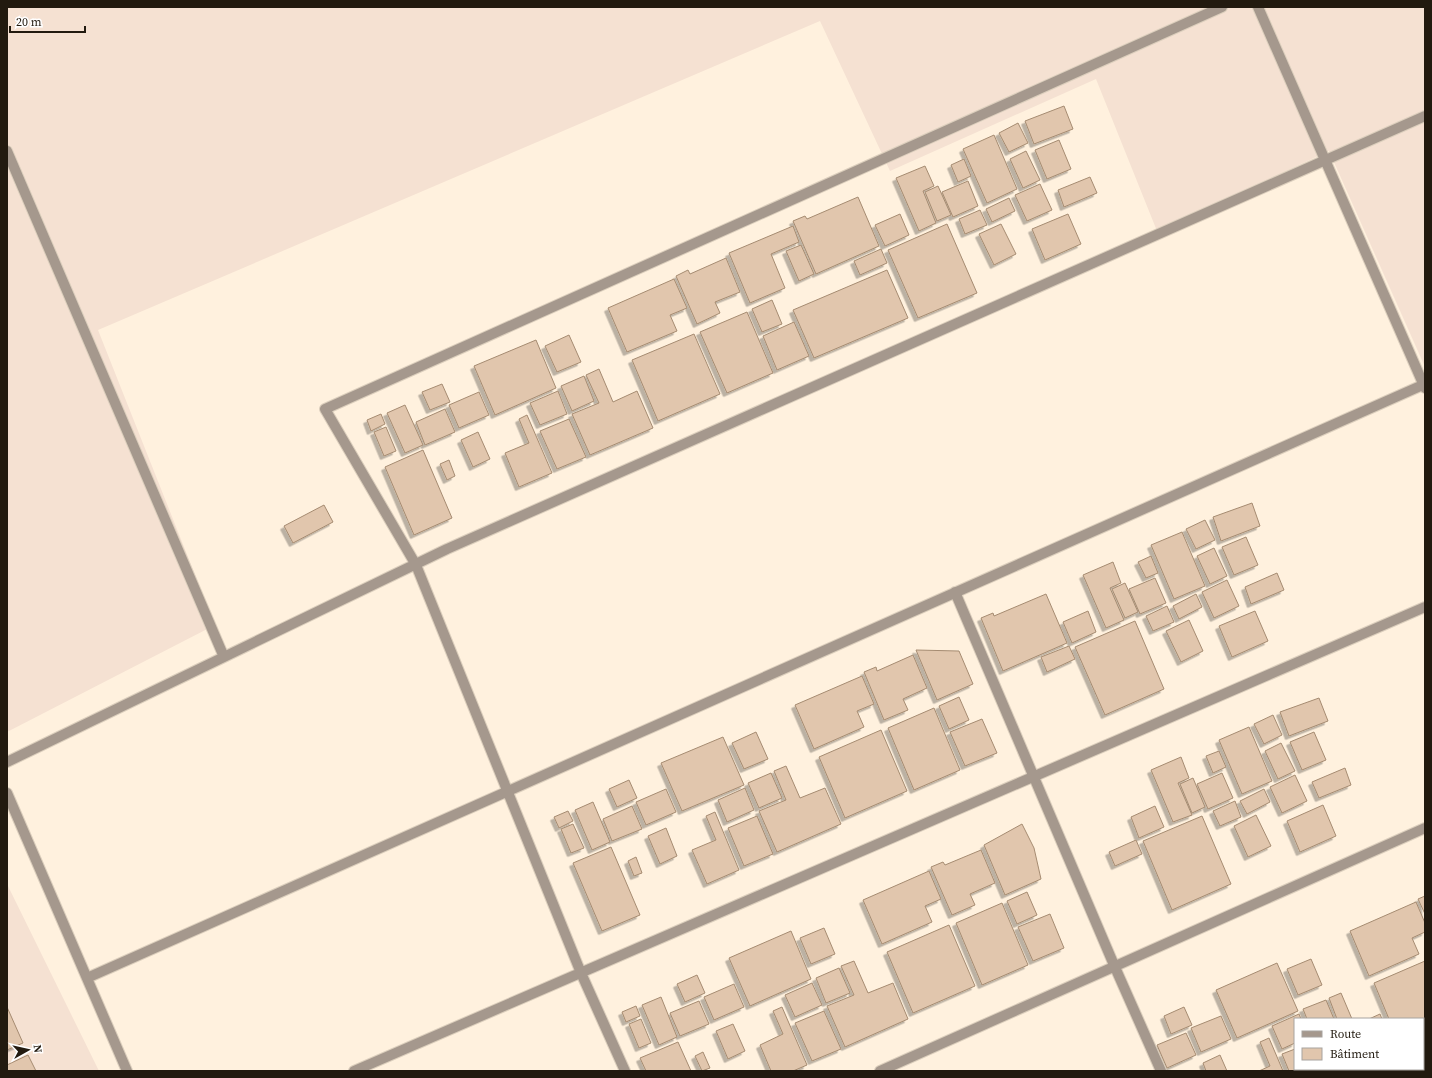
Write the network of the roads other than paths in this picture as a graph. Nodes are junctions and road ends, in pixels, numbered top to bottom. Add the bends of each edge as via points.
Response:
1 (1222, 7) edge
2 (1258, 7) edge
3 (1425, 116) edge
4 (7, 151) edge
5 (1325, 162) junction
6 (1425, 386) edge
7 (416, 565) junction
8 (955, 592) junction
9 (1425, 607) edge
10 (224, 657) junction
11 (7, 762) edge
12 (1033, 777) junction
13 (508, 791) junction
14 (7, 793) edge
15 (1425, 828) edge
16 (1114, 965) junction
17 (581, 973) junction
18 (87, 978) junction
19 (127, 1071) edge
20 (354, 1071) edge
21 (625, 1071) edge
22 (880, 1071) edge
23 (1161, 1071) edge

1 - 7 street via 325,409
2 - 5 street
3 - 5 street
4 - 10 street
5 - 6 street
5 - 7 street
6 - 8 street
7 - 10 street
7 - 13 street
8 - 12 street
8 - 13 street
9 - 12 street
10 - 11 street
12 - 16 street
12 - 17 street
13 - 17 street
13 - 18 street
14 - 18 street
15 - 16 street
16 - 22 street
16 - 23 street
17 - 20 street
17 - 21 street
18 - 19 street

